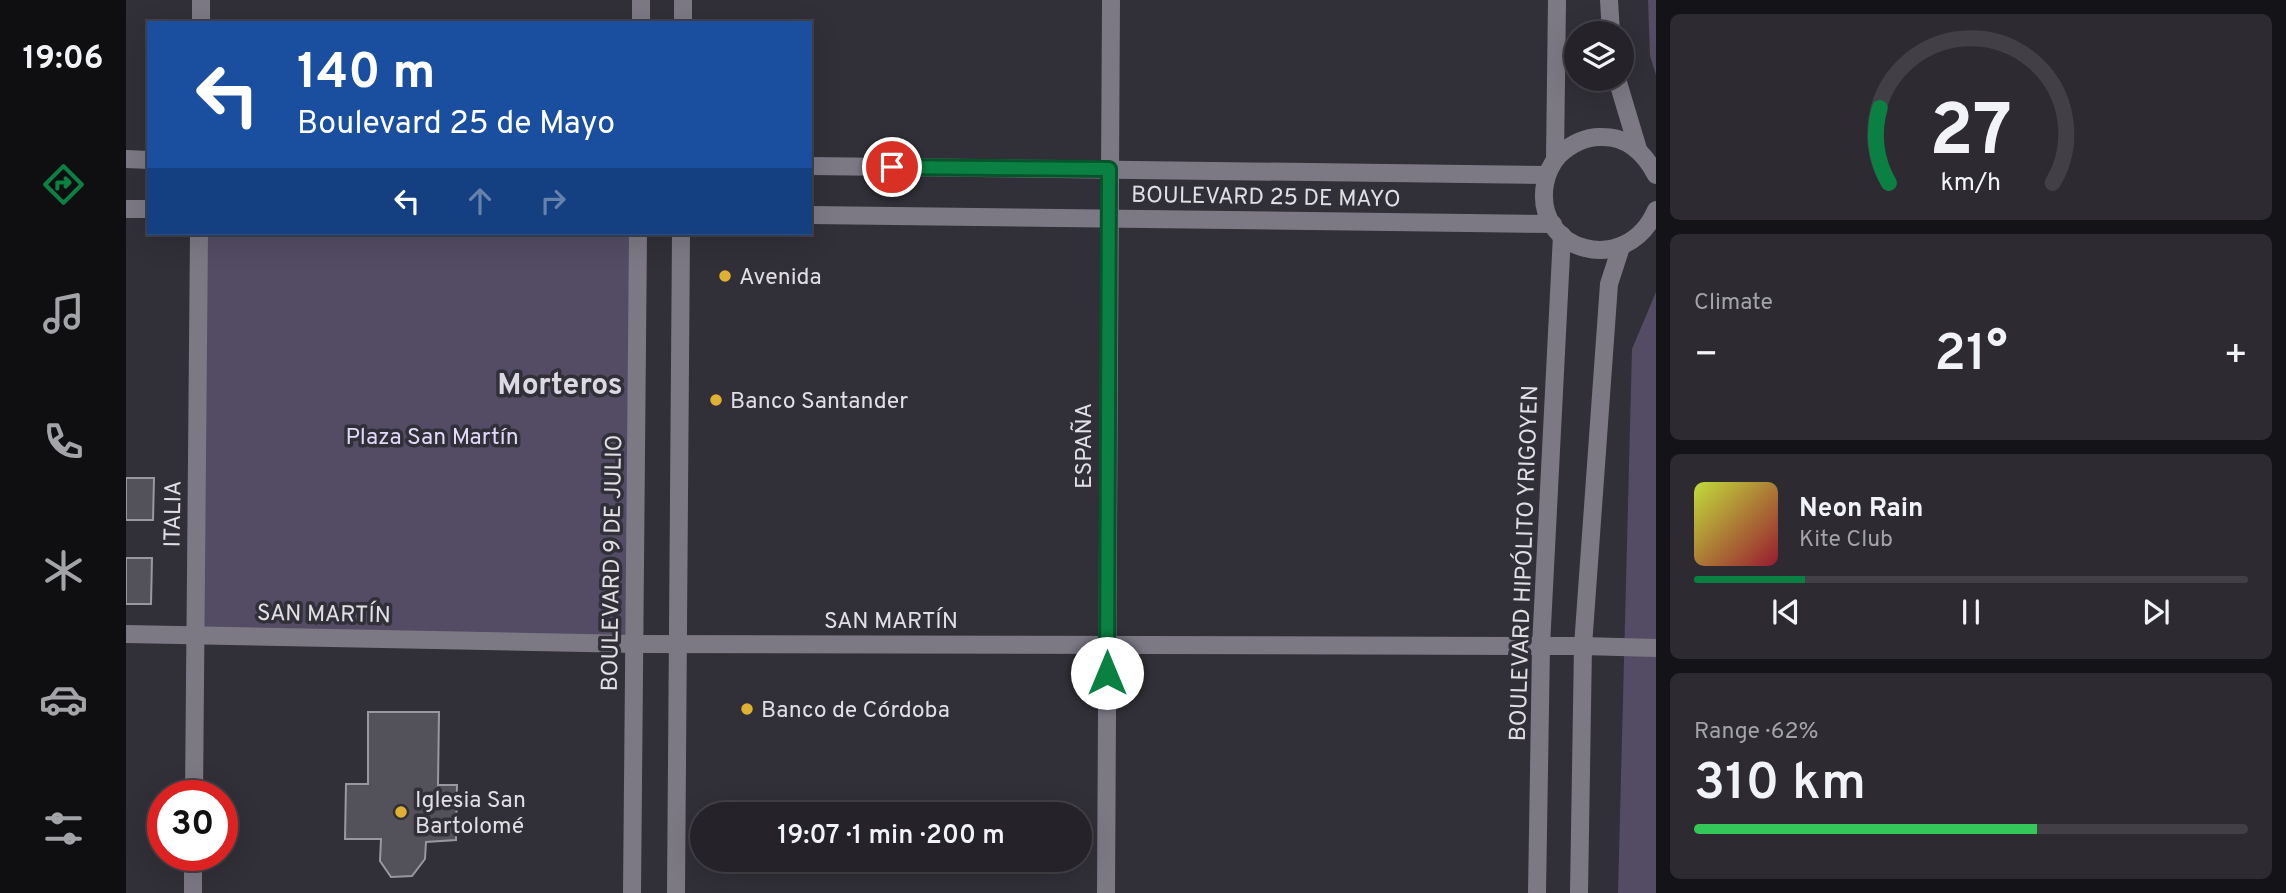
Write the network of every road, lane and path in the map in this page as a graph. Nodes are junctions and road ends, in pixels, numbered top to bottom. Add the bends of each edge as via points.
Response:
1 (201, 0) edge
2 (641, 0) edge
3 (684, 0) edge
4 (1111, 0) edge
5 (1557, 0) edge
6 (1609, 0) edge
7 (201, 21) edge
8 (641, 21) edge
9 (683, 21) edge
10 (1610, 21) edge
11 (1621, 91) edge
12 (1638, 149) junction
13 (126, 159) edge
14 (147, 160) edge
15 (812, 166) edge
16 (1551, 167) junction
17 (1109, 169) junction
18 (1656, 175) edge
19 (126, 209) edge
20 (147, 209) edge
21 (812, 215) edge
22 (1109, 218) junction
23 (1654, 218) edge
24 (1557, 230) junction
25 (199, 235) edge
26 (638, 235) edge
27 (681, 235) edge
28 (1621, 247) junction
29 (126, 634) edge
30 (195, 635) junction
31 (634, 643) junction
32 (677, 644) junction
33 (1107, 645) junction
34 (1541, 646) junction
35 (1583, 646) junction
36 (1656, 648) edge
37 (194, 780) edge
38 (193, 871) edge
39 (193, 893) edge
40 (632, 893) edge
41 (676, 893) edge
42 (1106, 893) edge
43 (1538, 893) edge
44 (1579, 893) edge

1 - 7 street
2 - 8 street
3 - 9 street
4 - 17 street, ESPAÑA
5 - 16 street
6 - 10 street
11 - 12 street
12 - 16 street via 1603,136 1585,138 1568,147
12 - 18 street
13 - 14 street
15 - 17 street, BOULEVARD 25 DE MAYO
16 - 17 street, BOULEVARD 25 DE MAYO
16 - 24 street via 1545,200
17 - 22 street, ESPAÑA
19 - 20 street
21 - 22 street, BOULEVARD 25 DE MAYO
22 - 24 street, BOULEVARD 25 DE MAYO
22 - 33 street, ESPAÑA
23 - 28 street via 1638,238
24 - 28 street, BOULEVARD 25 DE MAYO via 1590,250
24 - 34 street, BOULEVARD HIPÓLITO YRIGOYEN
25 - 30 street, ITALIA
26 - 31 street, BOULEVARD 9 DE JULIO
27 - 32 street
28 - 35 street via 1609,284
29 - 30 street, SAN MARTÍN
30 - 31 street, SAN MARTÍN
30 - 37 street, ITALIA
31 - 32 street, SAN MARTÍN
31 - 40 street, BOULEVARD 9 DE JULIO
32 - 33 street, SAN MARTÍN
32 - 41 street
33 - 34 street, SAN MARTÍN
33 - 42 street, ESPAÑA
34 - 35 street, SAN MARTÍN
34 - 43 street, BOULEVARD HIPÓLITO YRIGOYEN
35 - 36 street, SAN MARTÍN
35 - 44 street
38 - 39 street

